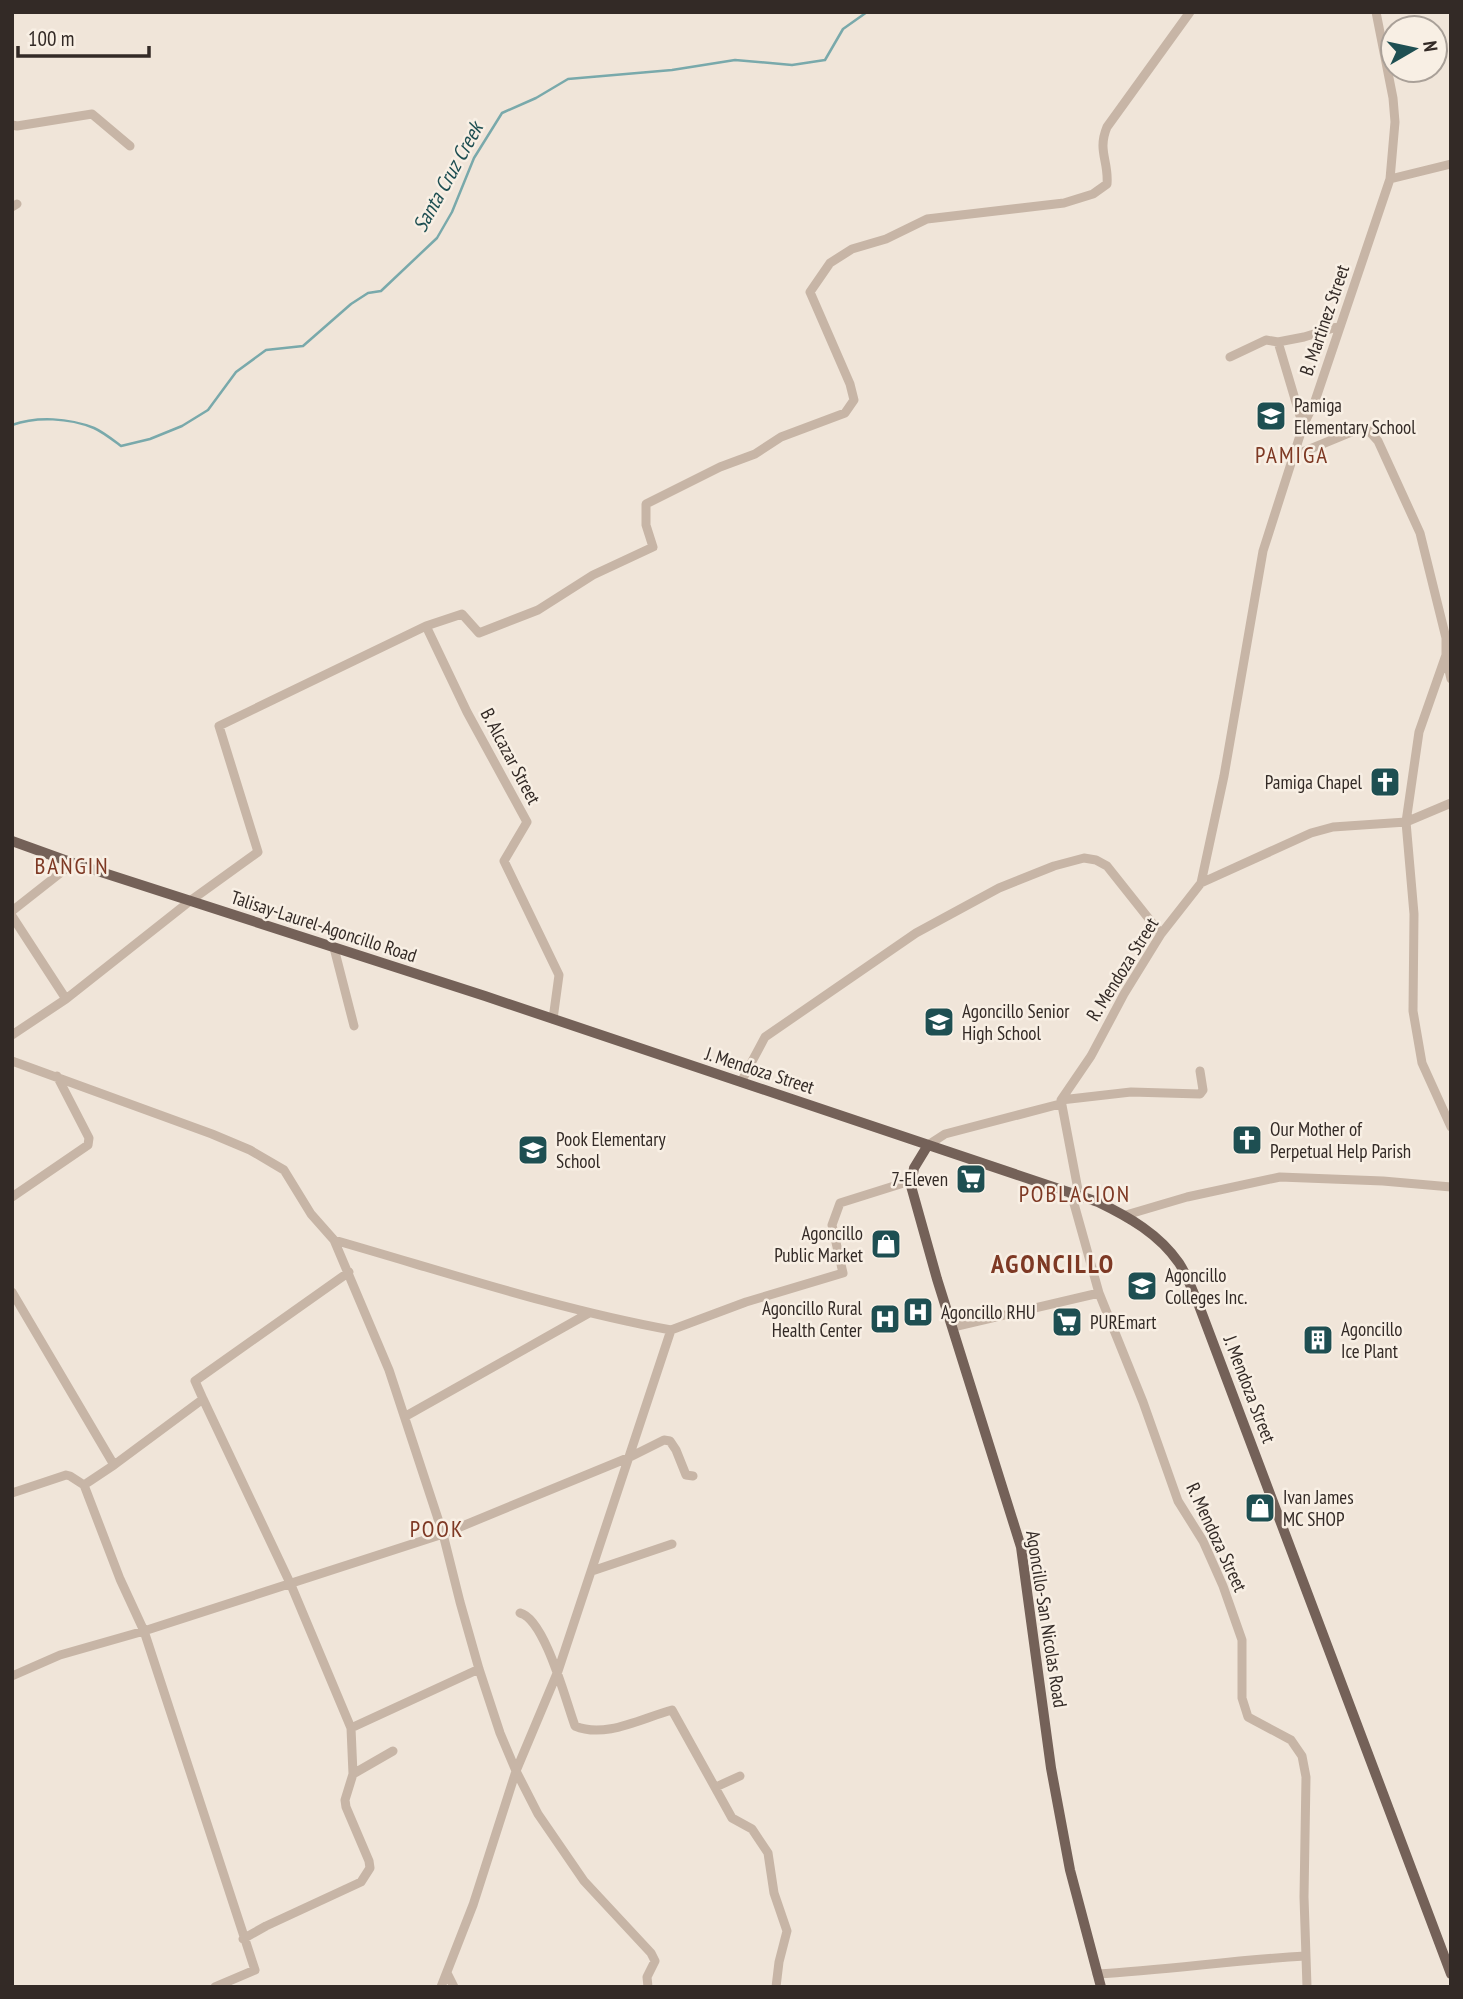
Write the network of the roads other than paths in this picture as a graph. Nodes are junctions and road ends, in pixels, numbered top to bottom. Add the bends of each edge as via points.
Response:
1 (1190, 12) edge
2 (1376, 12) edge
3 (12, 125) edge
4 (130, 146) dead end
5 (1451, 164) edge
6 (1390, 179) junction
7 (1340, 326) junction
8 (1278, 342) junction
9 (1230, 357) dead end
10 (1303, 426) junction
11 (1293, 456) junction
12 (426, 626) junction
13 (1446, 655) junction
14 (1451, 680) edge
15 (1451, 803) edge
16 (1406, 821) junction
17 (12, 841) edge
18 (73, 863) junction
19 (1201, 883) junction
20 (190, 901) junction
21 (12, 913) edge
22 (1161, 934) junction
23 (334, 948) junction
24 (66, 999) junction
25 (553, 1019) junction
26 (354, 1026) dead end
27 (12, 1035) edge
28 (625, 1044) joint
29 (12, 1061) edge
30 (1200, 1071) dead end
31 (57, 1076) junction
32 (741, 1082) junction
33 (1061, 1102) junction
34 (1451, 1127) edge
35 (928, 1145) junction
36 (911, 1181) junction
37 (1451, 1187) edge
38 (1075, 1194) junction
39 (12, 1197) edge
40 (1126, 1215) junction
41 (334, 1240) junction
42 (349, 1272) junction
43 (12, 1292) edge
44 (1099, 1293) junction
45 (589, 1313) junction
46 (953, 1327) junction
47 (671, 1330) junction
48 (203, 1399) junction
49 (406, 1416) junction
50 (630, 1457) junction
51 (114, 1465) junction
52 (693, 1476) dead end
53 (84, 1485) junction
54 (12, 1493) edge
55 (443, 1534) junction
56 (672, 1544) dead end
57 (592, 1571) junction
58 (291, 1585) junction
59 (520, 1613) dead end
60 (144, 1631) junction
61 (480, 1669) junction
62 (558, 1671) junction
63 (12, 1676) edge
64 (351, 1728) junction
65 (393, 1751) dead end
66 (516, 1771) junction
67 (353, 1774) junction
68 (740, 1776) dead end
69 (716, 1787) junction
70 (243, 1939) junction
71 (1305, 1956) junction
72 (447, 1973) junction
73 (1097, 1974) junction
74 (1451, 1974) edge
75 (215, 1987) edge
76 (441, 1987) edge
77 (454, 1987) edge
78 (648, 1987) edge
79 (776, 1987) edge
80 (1101, 1987) edge
81 (1307, 1987) edge

1 - 12 street via 1107,127 1102,141 1107,184 1093,194 1064,203 927,219 852,249 830,263 810,292 850,384 854,400 845,413 781,437 755,454 646,504 653,547 593,575 538,610 479,633 462,614
2 - 6 street, B. Martinez Street via 1395,121
3 - 4 street via 92,114
5 - 6 street
6 - 7 street, B. Martinez Street
7 - 8 street
7 - 10 street, B. Martinez Street
8 - 9 street via 1266,340
8 - 10 street
10 - 11 street, B. Martinez Street
11 - 13 street via 1361,428 1377,439 1420,533 1446,638
11 - 19 street, B. Martinez Street via 1263,551
12 - 20 street via 219,726 258,852
12 - 25 street, B. Alcazar Street via 527,822 504,860 559,975
13 - 14 street
13 - 16 street via 1419,732
15 - 16 street
16 - 19 street via 1311,833
16 - 34 street via 1414,914 1413,1011 1422,1063
17 - 18 main road, Talisay-Laurel-Agoncillo Road
18 - 20 main road, Talisay-Laurel-Agoncillo Road
18 - 21 street
19 - 22 street, R. Mendoza Street
20 - 23 main road, Talisay-Laurel-Agoncillo Road
20 - 24 street
21 - 24 street
22 - 32 street via 1107,866 1084,858 1054,866 999,888 916,933 798,1012 765,1037
22 - 33 street, R. Mendoza Street
23 - 25 main road, Talisay-Laurel-Agoncillo Road
23 - 26 street
24 - 27 street
25 - 28 main road, Talisay-Laurel-Agoncillo Road
28 - 32 main road, J. Mendoza Street
29 - 31 street
30 - 33 street via 1200,1094 1131,1092
31 - 39 street via 89,1138 88,1145
31 - 41 street via 212,1134 284,1170 311,1214
32 - 35 main road, J. Mendoza Street
33 - 35 street via 945,1134
33 - 38 street, R. Mendoza Street
35 - 36 main road
35 - 38 main road, J. Mendoza Street
36 - 46 main road, Agoncillo-San Nicolas Road
36 - 47 street via 840,1203 832,1225 843,1273
37 - 40 street via 1280,1177
38 - 40 main road, J. Mendoza Street
38 - 44 street, R. Mendoza Street
40 - 74 main road, J. Mendoza Street via 1160,1240 1181,1265 1198,1303
41 - 42 street
41 - 45 street
42 - 48 street via 195,1381
42 - 49 street
43 - 51 street
44 - 46 street
44 - 71 street, R. Mendoza Street via 1178,1501 1203,1541 1242,1640 1242,1698 1248,1717 1291,1740 1302,1756 1306,1777
45 - 47 street
45 - 49 street
46 - 73 main road, Agoncillo-San Nicolas Road via 1021,1547 1055,1793
47 - 50 street
48 - 51 street
48 - 58 street
49 - 55 street
50 - 52 street via 670,1441 686,1475
50 - 55 street
50 - 57 street
51 - 53 street
53 - 54 street via 65,1475
53 - 60 street
55 - 58 street
55 - 61 street
56 - 57 street
57 - 62 street
58 - 60 street
58 - 64 street
59 - 62 street via 531,1618
60 - 63 street via 60,1655
60 - 70 street
61 - 64 street
61 - 66 street
62 - 66 street
62 - 69 street via 575,1726 588,1732 672,1710
64 - 67 street
65 - 67 street
66 - 72 street
66 - 78 street via 538,1814 584,1881 651,1953 654,1961
67 - 70 street via 346,1807 369,1861 368,1873 361,1882
68 - 69 street
69 - 79 street via 732,1818 752,1829 768,1853 774,1893 787,1931
70 - 75 street via 255,1970
71 - 73 street
71 - 81 street, R. Mendoza Street
72 - 76 street
72 - 77 street
73 - 80 main road, Agoncillo-San Nicolas Road

